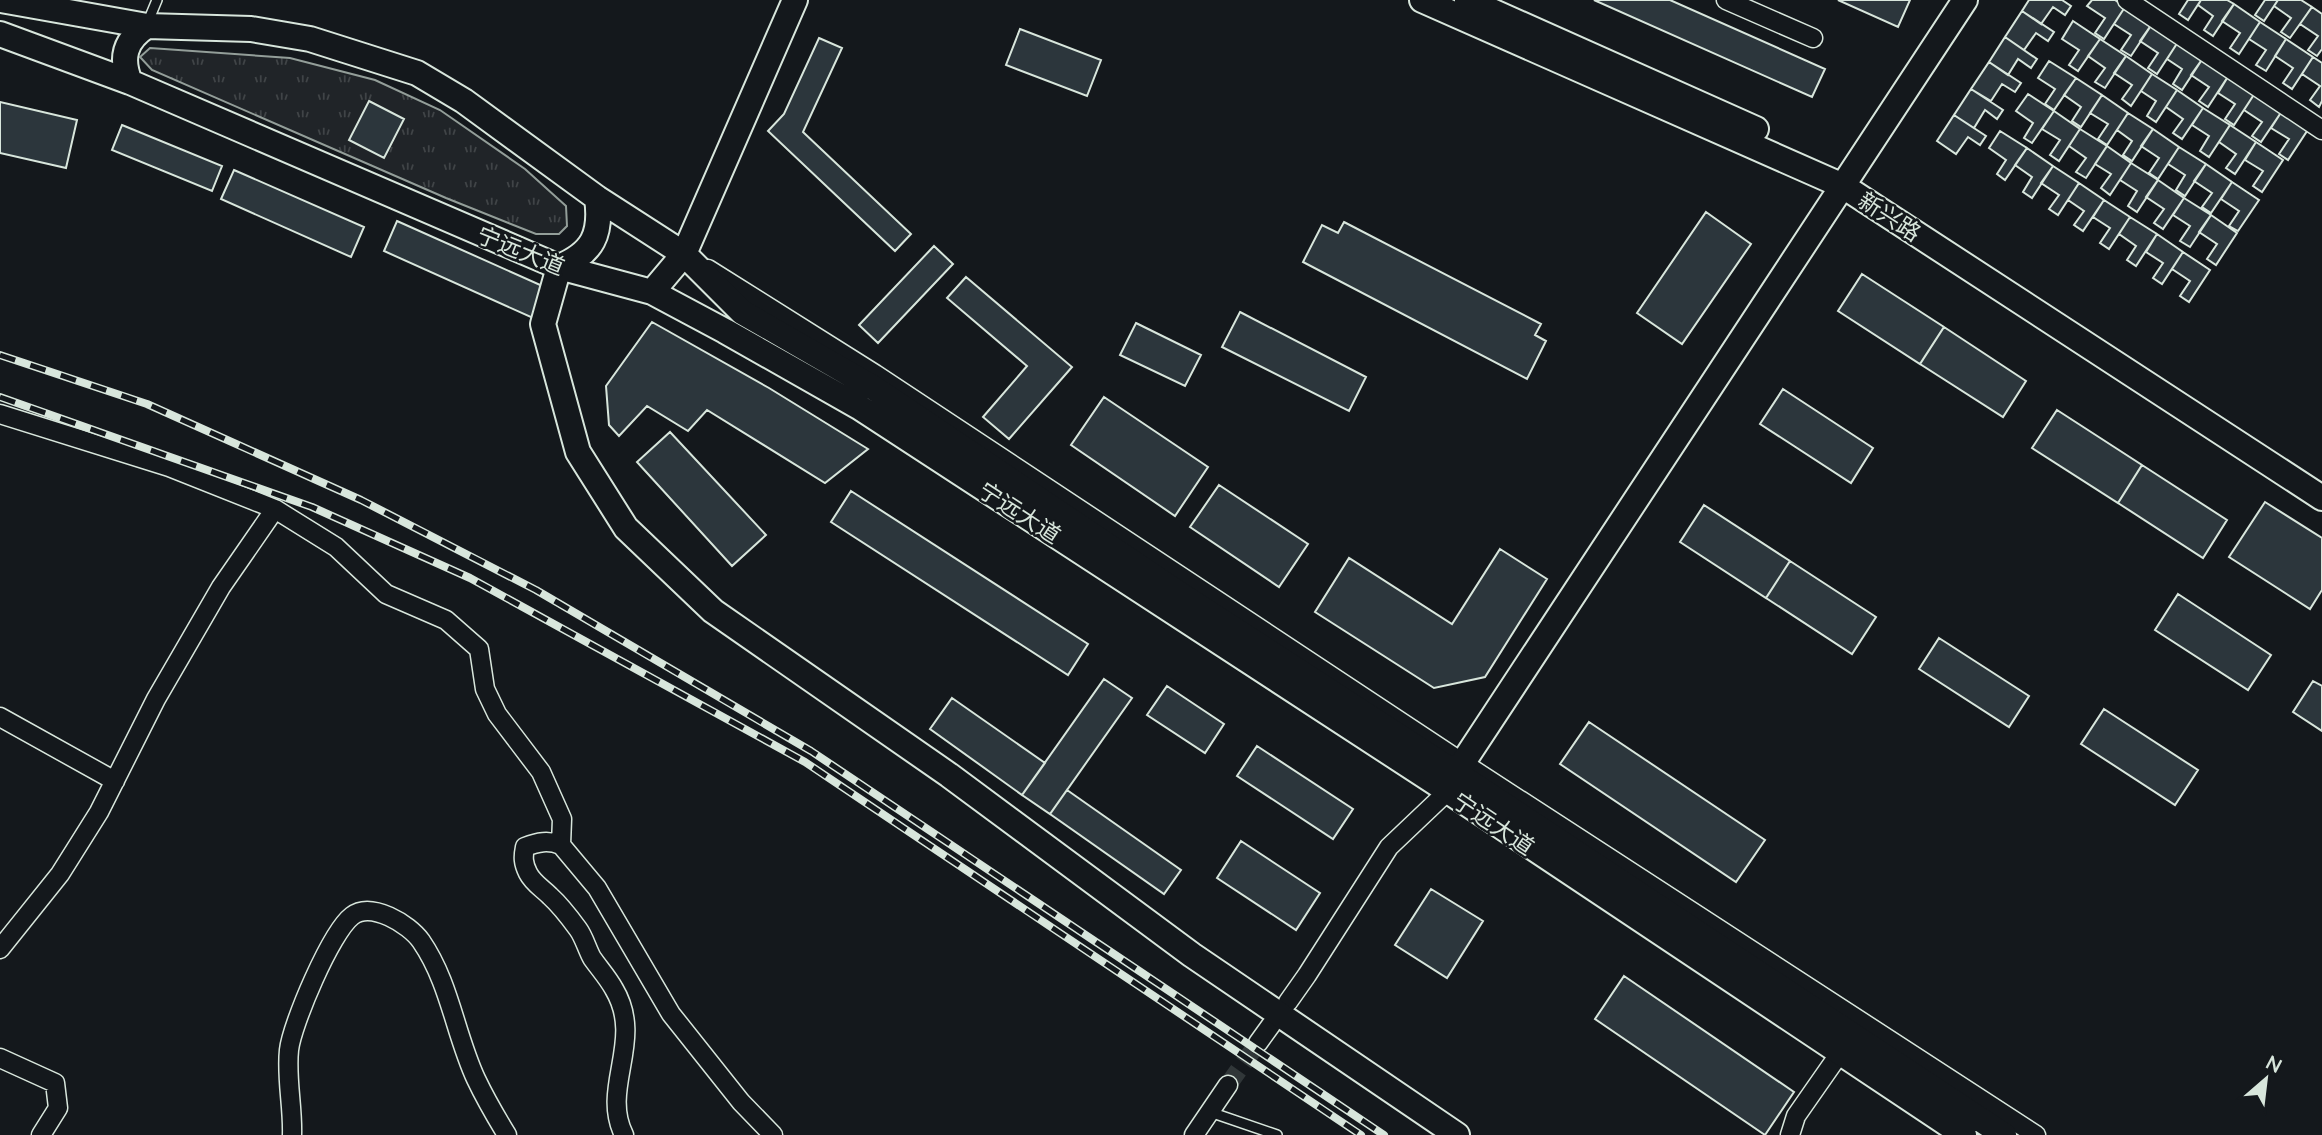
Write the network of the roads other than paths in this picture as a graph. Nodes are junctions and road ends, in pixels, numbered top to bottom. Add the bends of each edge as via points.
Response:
1 (1, 0) edge
2 (157, 0) edge
3 (795, 0) edge
4 (1422, 0) edge
5 (1467, 0) edge
6 (1726, 0) edge
7 (1965, 0) edge
8 (2127, 0) edge
9 (147, 26) junction
10 (0, 34) edge
11 (1813, 38) dead end
12 (130, 82) junction
13 (2322, 130) edge
14 (1848, 179) junction
15 (597, 198) junction
16 (684, 254) junction
17 (559, 267) junction
18 (652, 292) junction
19 (0, 414) edge
20 (2322, 477) edge
21 (2322, 498) edge
22 (275, 509) junction
23 (0, 717) edge
24 (1456, 776) junction
25 (115, 781) junction
26 (561, 845) junction
27 (0, 949) edge
28 (1288, 1002) dead end
29 (1271, 1025) dead end
30 (1258, 1043) tunnel mouth
31 (1840, 1053) junction
32 (0, 1058) edge
33 (1228, 1085) tunnel mouth
34 (1210, 1112) junction
35 (41, 1135) edge
36 (292, 1135) edge
37 (507, 1135) edge
38 (624, 1135) edge
39 (773, 1135) edge
40 (1194, 1135) edge
41 (1277, 1135) edge
42 (1457, 1135) edge
43 (1790, 1135) edge
44 (1964, 1135) edge
45 (2004, 1135) edge
46 (2036, 1135) edge

1 - 9 main road, 宁远大道
2 - 9 lane
3 - 16 main road
4 - 14 main road, 新兴路
5 - 14 main road, 新兴路
6 - 11 street
7 - 14 main road
8 - 13 street
9 - 12 main road via 136,33 124,56
9 - 15 main road, 宁远大道 via 251,29 310,39 417,73 464,101
10 - 12 main road, 宁远大道
12 - 17 main road, 宁远大道
14 - 20 main road, 新兴路
14 - 21 main road, 新兴路
14 - 24 main road
15 - 16 main road, 宁远大道
15 - 17 main road via 600,216 589,248
16 - 18 main road
16 - 24 main road, 宁远大道 via 742,312 874,388
17 - 18 main road, 宁远大道
17 - 42 main road via 543,324 578,452 626,528 713,611 949,775 1192,955
18 - 24 main road, 宁远大道 via 859,407
19 - 22 street via 169,467
22 - 25 street via 214,598
22 - 26 street via 337,547 386,594 446,620 479,649 485,688 497,714 541,772 562,819
23 - 25 street
24 - 28 street via 1388,847
24 - 31 main road, 宁远大道
24 - 45 main road, 宁远大道
24 - 46 street, 宁远大道
25 - 27 street via 61,874
26 - 38 street via 539,841 525,847 523,860 529,875 580,931 615,991 626,1034 616,1105
26 - 39 street via 597,888 671,1014
29 - 30 street
31 - 43 street via 1796,1116
31 - 44 main road, 宁远大道
32 - 35 street via 55,1083 58,1108
33 - 34 street
34 - 40 street
34 - 41 lane
36 - 37 street via 292,1035 320,965 343,925 354,914 371,912 413,932 422,943 445,987 475,1078

